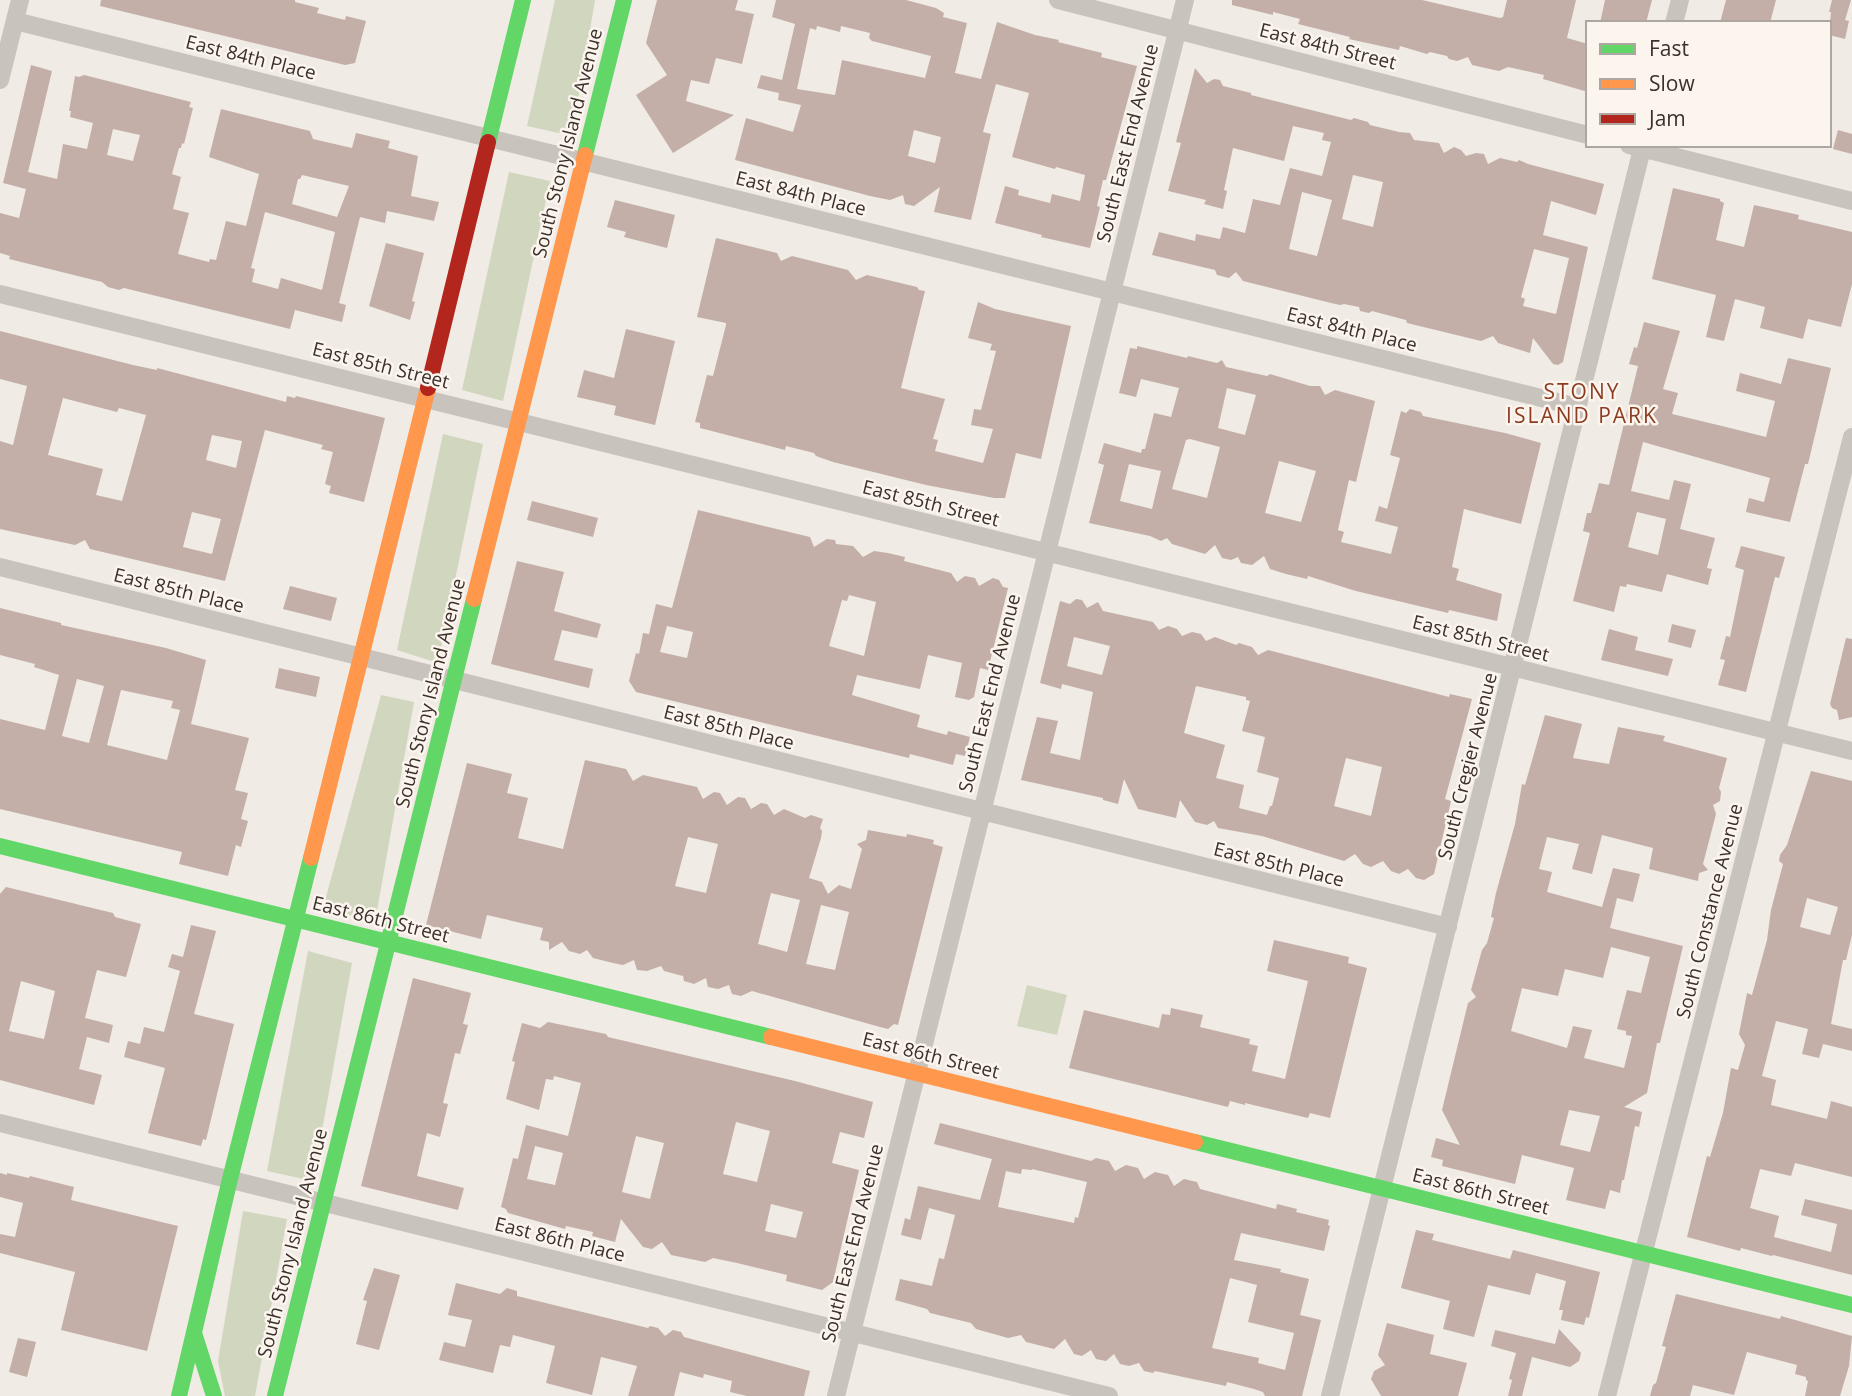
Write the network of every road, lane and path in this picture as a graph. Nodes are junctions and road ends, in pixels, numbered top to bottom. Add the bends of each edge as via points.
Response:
1 (20, 0) edge
2 (523, 0) edge
3 (624, 0) edge
4 (1058, 0) edge
5 (1185, 0) edge
6 (1680, 0) edge
7 (15, 21) junction
8 (1675, 21) edge
9 (1178, 30) junction
10 (0, 80) edge
11 (1586, 134) edge
12 (489, 137) junction
13 (1638, 147) edge
14 (1642, 147) edge
15 (585, 161) junction
16 (1852, 201) edge
17 (1111, 291) junction
18 (0, 293) edge
19 (426, 398) junction
20 (1578, 407) junction
21 (519, 422) junction
22 (1852, 437) edge
23 (1045, 553) junction
24 (0, 567) edge
25 (360, 658) junction
26 (1513, 667) junction
27 (454, 681) junction
28 (1776, 732) junction
29 (1852, 751) edge
30 (981, 811) junction
31 (0, 846) edge
32 (294, 919) junction
33 (1448, 927) junction
34 (390, 943) junction
35 (916, 1073) junction
36 (0, 1123) edge
37 (230, 1179) junction
38 (1382, 1189) junction
39 (324, 1202) junction
40 (1644, 1252) junction
41 (1852, 1305) edge
42 (852, 1332) junction
43 (194, 1333) junction
44 (178, 1396) edge
45 (214, 1396) edge
46 (275, 1396) edge
47 (836, 1396) edge
48 (1110, 1396) edge
49 (1330, 1396) edge
50 (1607, 1396) edge

1 - 7 street
2 - 12 main road
3 - 15 main road, South Stony Island Avenue
4 - 9 street, East 84th Street
5 - 9 street, South East End Avenue
6 - 8 street
7 - 10 street
7 - 12 street, East 84th Place
9 - 11 street, East 84th Street
9 - 17 street, South East End Avenue
12 - 15 street, East 84th Place
12 - 19 main road
13 - 20 street, South Cregier Avenue
14 - 16 street
15 - 17 street, East 84th Place
15 - 21 main road, South Stony Island Avenue
17 - 20 street, East 84th Place
17 - 23 street, South East End Avenue
18 - 19 street, East 85th Street
19 - 21 street, East 85th Street
19 - 25 main road
20 - 26 street, South Cregier Avenue
21 - 23 street, East 85th Street
21 - 27 main road, South Stony Island Avenue
22 - 28 street, South Constance Avenue
23 - 26 street, East 85th Street
23 - 30 street, South East End Avenue
24 - 25 street, East 85th Place
25 - 27 street, East 85th Place
25 - 32 main road
26 - 28 street, East 85th Street
26 - 33 street, South Cregier Avenue
27 - 30 street, East 85th Place
27 - 34 main road, South Stony Island Avenue
28 - 29 street, East 85th Street
28 - 40 street, South Constance Avenue
30 - 33 street, East 85th Place
30 - 35 street, South East End Avenue
31 - 32 main road, East 86th Street
32 - 34 main road, East 86th Street
32 - 37 main road
33 - 38 street, South Cregier Avenue
34 - 35 main road, East 86th Street
34 - 39 main road, South Stony Island Avenue
35 - 38 main road, East 86th Street
35 - 42 street, South East End Avenue
36 - 37 street, East 86th Place
37 - 39 street, East 86th Place
37 - 43 main road
38 - 40 main road, East 86th Street
38 - 49 street, South Cregier Avenue
39 - 42 street, East 86th Place
39 - 46 main road, South Stony Island Avenue
40 - 41 main road, East 86th Street
40 - 50 street, South Constance Avenue
42 - 47 street, South East End Avenue
42 - 48 street, East 86th Place
43 - 44 main road
43 - 45 main road

